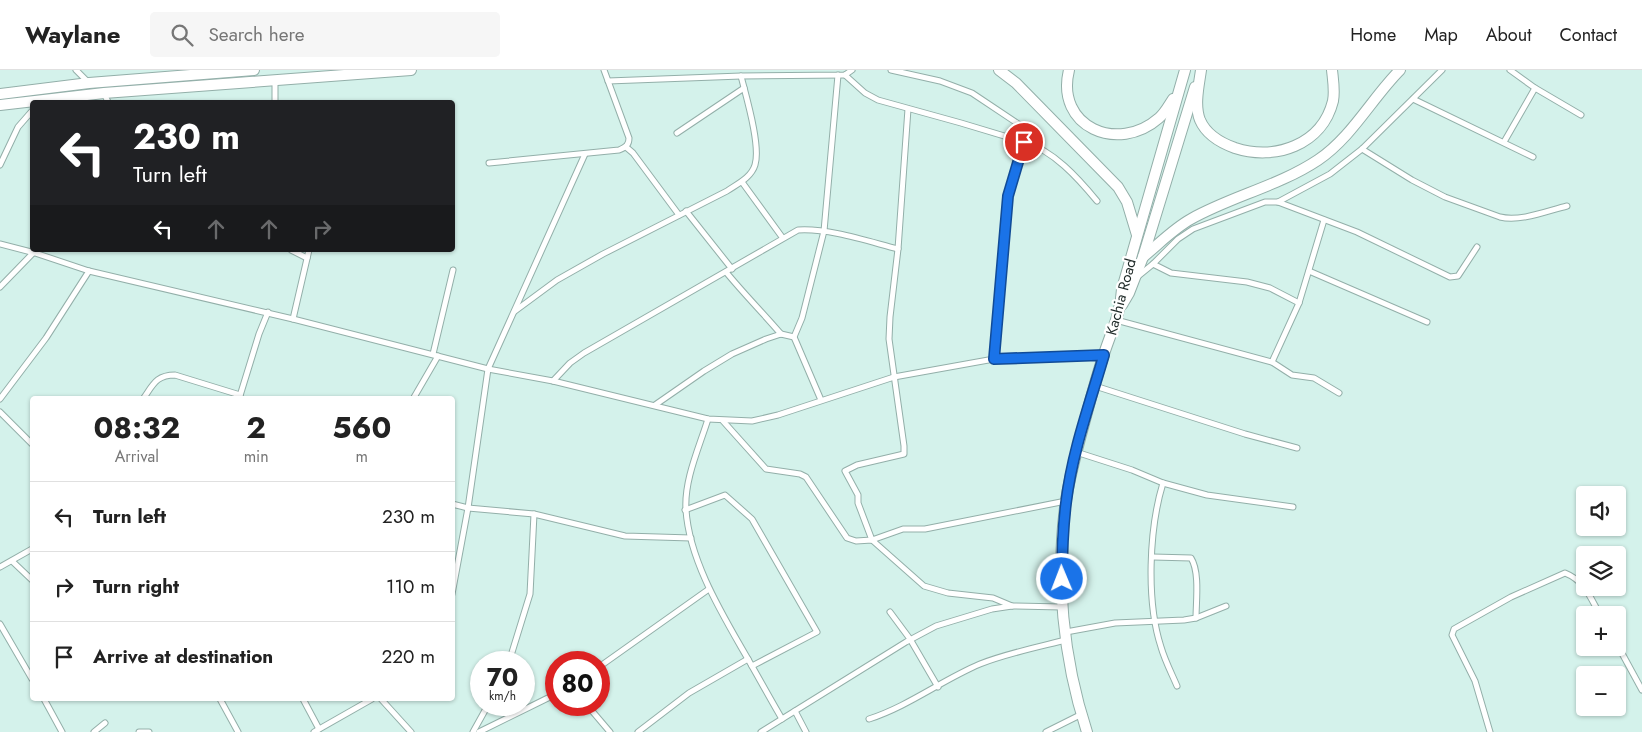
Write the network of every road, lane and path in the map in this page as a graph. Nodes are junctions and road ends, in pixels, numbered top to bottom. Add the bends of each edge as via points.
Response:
1 (76, 70) edge
2 (254, 70) edge
3 (411, 70) edge
4 (604, 70) edge
5 (852, 70) edge
6 (891, 70) edge
7 (999, 70) edge
8 (1069, 70) edge
9 (1185, 70) edge
10 (1200, 70) edge
11 (1332, 70) edge
12 (1400, 70) edge
13 (1442, 70) edge
14 (1510, 70) edge
15 (838, 75) junction
16 (845, 75) junction
17 (741, 76) junction
18 (275, 80) junction
19 (608, 81) junction
20 (89, 83) junction
21 (744, 88) junction
22 (1535, 88) junction
23 (1179, 90) junction
24 (0, 94) edge
25 (1413, 99) junction
26 (106, 100) edge
27 (275, 100) edge
28 (30, 102) edge
29 (0, 105) edge
30 (908, 109) junction
31 (30, 113) edge
32 (1581, 115) dead end
33 (677, 133) dead end
34 (1024, 142) junction
35 (1504, 142) junction
36 (626, 147) junction
37 (1362, 149) junction
38 (585, 154) junction
39 (1534, 158) dead end
40 (489, 163) dead end
41 (0, 165) edge
42 (742, 182) junction
43 (1097, 201) dead end
44 (1278, 202) junction
45 (1567, 206) dead end
46 (686, 211) junction
47 (679, 215) junction
48 (1324, 220) junction
49 (824, 231) junction
50 (1137, 235) junction
51 (782, 238) junction
52 (0, 244) edge
53 (1476, 247) dead end
54 (898, 249) junction
55 (30, 250) edge
56 (35, 252) edge
57 (39, 252) edge
58 (296, 252) edge
59 (308, 252) edge
60 (1143, 257) junction
61 (307, 258) junction
62 (1153, 264) junction
63 (732, 269) junction
64 (453, 270) dead end
65 (89, 271) junction
66 (1309, 271) junction
67 (726, 272) junction
68 (1135, 278) junction
69 (0, 287) edge
70 (1299, 303) junction
71 (1121, 306) junction
72 (268, 312) junction
73 (514, 312) junction
74 (293, 318) junction
75 (1116, 320) junction
76 (1427, 322) dead end
77 (780, 334) junction
78 (794, 337) junction
79 (436, 355) junction
80 (1104, 355) junction
81 (994, 359) junction
82 (1272, 362) junction
83 (488, 368) junction
84 (894, 377) junction
85 (553, 381) junction
86 (1095, 386) junction
87 (1339, 393) dead end
88 (145, 396) edge
89 (236, 396) edge
90 (239, 396) edge
91 (416, 396) edge
92 (0, 398) edge
93 (821, 400) junction
94 (655, 405) junction
95 (0, 412) edge
96 (708, 419) junction
97 (723, 421) junction
98 (30, 442) edge
99 (1297, 448) dead end
100 (1076, 452) junction
101 (1163, 483) junction
102 (1066, 501) junction
103 (455, 505) edge
104 (1293, 507) dead end
105 (468, 508) junction
106 (685, 510) junction
107 (534, 514) junction
108 (691, 538) junction
109 (872, 540) junction
110 (30, 550) edge
111 (1153, 557) junction
112 (12, 561) junction
113 (0, 567) edge
114 (30, 578) edge
115 (455, 578) edge
116 (709, 589) junction
117 (1012, 606) junction
118 (1226, 606) dead end
119 (1595, 606) edge
120 (1062, 607) junction
121 (890, 612) dead end
122 (1196, 618) junction
123 (1155, 622) junction
124 (0, 624) edge
125 (1066, 636) junction
126 (910, 639) junction
127 (512, 651) edge
128 (1623, 656) edge
129 (748, 658) junction
130 (610, 659) edge
131 (752, 666) junction
132 (30, 676) edge
133 (1178, 686) dead end
134 (938, 687) junction
135 (1642, 690) edge
136 (545, 699) edge
137 (45, 701) edge
138 (221, 701) edge
139 (304, 701) edge
140 (369, 701) edge
141 (383, 701) edge
142 (795, 711) junction
143 (1082, 714) junction
144 (482, 716) edge
145 (596, 716) edge
146 (782, 719) junction
147 (869, 719) dead end
148 (105, 723) dead end
149 (317, 731) edge
150 (62, 732) edge
151 (94, 732) edge
152 (139, 732) edge
153 (149, 732) edge
154 (238, 732) edge
155 (411, 732) edge
156 (473, 732) edge
157 (479, 732) edge
158 (610, 732) edge
159 (638, 732) edge
160 (761, 732) edge
161 (806, 732) edge
162 (1046, 732) edge
163 (1087, 732) edge
164 (1490, 732) edge

1 - 20 street
2 - 20 highway
3 - 18 highway
4 - 19 street
5 - 16 street
6 - 34 street via 940,81 972,93 1026,129 1028,137
7 - 50 highway via 1118,187 1127,202
8 - 23 highway via 1067,92 1071,107 1080,120 1106,134 1133,133 1149,125 1161,117
9 - 23 highway, Kachia Road
10 - 11 highway via 1198,105 1200,119 1206,129 1226,145 1256,153 1287,149 1313,136 1334,99
10 - 60 highway
12 - 60 highway via 1342,140 1319,159 1274,184 1192,218
13 - 25 street
14 - 22 street
15 - 16 street
15 - 17 street
15 - 49 street
16 - 30 street via 865,93
17 - 19 street
17 - 21 street
18 - 26 highway
18 - 27 street
19 - 36 street via 629,138
20 - 24 highway
21 - 33 street
21 - 42 street via 756,151 751,174
22 - 32 street
22 - 35 street
23 - 50 highway, Kachia Road
25 - 35 street
25 - 37 street
28 - 29 highway
30 - 34 street
30 - 54 street
31 - 41 street via 18,126
34 - 43 street via 1051,156
34 - 81 street via 1008,196
35 - 39 street
36 - 38 street
36 - 47 street
37 - 44 street via 1315,184
37 - 45 street via 1445,197 1500,217 1520,217
38 - 40 street
38 - 73 street
42 - 46 street
42 - 51 street
44 - 48 street
44 - 62 street via 1265,202 1192,229
46 - 47 street
46 - 63 street
47 - 73 street via 557,280
48 - 53 street via 1370,238 1450,277 1458,276
48 - 66 street
49 - 51 street via 798,230
49 - 54 street
49 - 78 street via 802,318
50 - 71 highway, Kachia Road via 1122,289
51 - 63 street
52 - 55 street
54 - 84 street via 889,339
56 - 69 street
57 - 65 street
58 - 61 street
59 - 61 street
60 - 68 highway
61 - 74 street
62 - 68 street
62 - 70 street via 1171,273 1270,288
63 - 67 street
64 - 79 street
65 - 72 street
65 - 92 street via 46,338
66 - 70 street
66 - 76 street
67 - 77 street
67 - 85 street via 584,353
68 - 71 highway
70 - 82 street
71 - 75 highway, Kachia Road
72 - 74 street
72 - 90 street
73 - 83 street
74 - 79 street
75 - 80 highway, Kachia Road
75 - 82 street
77 - 78 street
77 - 94 street via 732,354
78 - 93 street
79 - 83 street
79 - 91 street
80 - 81 street
80 - 86 highway, Kachia Road
81 - 84 street
82 - 87 street via 1292,375 1314,378
83 - 85 street
83 - 105 street
84 - 93 street
84 - 109 street via 904,454 845,471 858,495
85 - 94 street
86 - 99 street
86 - 100 highway, Kachia Road
88 - 89 street via 156,380 167,375
93 - 97 street via 752,421
94 - 96 street
95 - 98 street
96 - 97 street
96 - 106 street via 688,483
97 - 109 street via 766,469 806,477 847,538
100 - 101 street
100 - 102 highway, Kachia Road
101 - 104 street via 1207,496
101 - 111 street via 1154,522
102 - 109 street via 925,529 903,529
102 - 120 highway, Kachia Road
103 - 105 street
105 - 107 street
105 - 115 street
106 - 108 street
106 - 131 street via 725,495 744,510 817,632
107 - 108 street via 625,536
107 - 127 street via 530,594
108 - 116 street
109 - 117 street via 924,586 948,593 994,598
110 - 112 street
111 - 122 street via 1191,558 1196,572
111 - 123 street
112 - 113 street
112 - 114 street
116 - 129 street
116 - 130 street
117 - 120 street
117 - 126 street via 962,616
118 - 122 street
119 - 164 street via 1585,587 1575,577 1565,574 1511,597 1454,629 1452,635 1476,682
120 - 125 highway, Kachia Road
121 - 126 street
122 - 123 street
123 - 125 street via 1115,623
123 - 133 street via 1161,647
124 - 132 street
125 - 134 street via 979,665
125 - 143 highway, Kachia Road
126 - 134 street
126 - 142 street
128 - 135 street
129 - 131 street
129 - 159 street via 689,693
131 - 146 street
134 - 147 street
136 - 157 street
137 - 150 street
138 - 154 street
139 - 149 street
140 - 149 street
141 - 155 street
142 - 146 street
142 - 161 street
143 - 162 street
143 - 163 highway, Kachia Road
144 - 156 street
145 - 158 street
146 - 160 street
148 - 151 street
152 - 153 street

